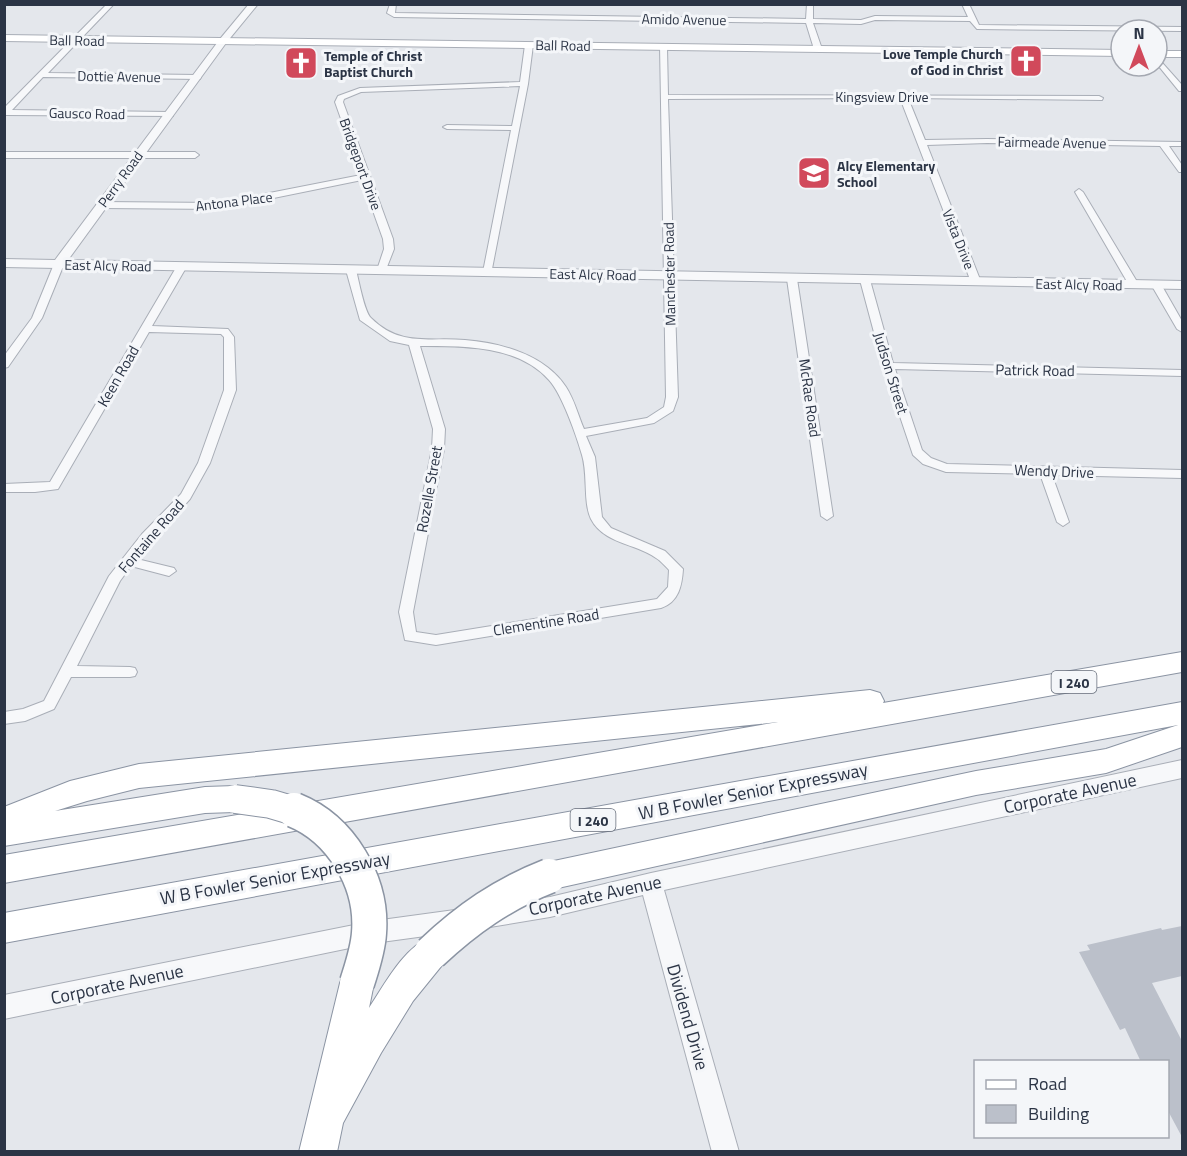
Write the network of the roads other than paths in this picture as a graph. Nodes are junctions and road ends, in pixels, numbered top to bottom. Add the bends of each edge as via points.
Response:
1 (111, 4) edge
2 (254, 4) edge
3 (393, 4) edge
4 (476, 4) edge
5 (810, 4) edge
6 (965, 4) edge
7 (473, 16) junction
8 (973, 19) junction
9 (809, 21) junction
10 (1182, 29) edge
11 (4, 38) edge
12 (77, 40) junction
13 (222, 41) junction
14 (529, 45) junction
15 (663, 47) junction
16 (818, 49) junction
17 (1109, 53) edge
18 (1169, 73) edge
19 (42, 75) junction
20 (197, 77) junction
21 (524, 84) junction
22 (1182, 89) edge
23 (903, 96) junction
24 (666, 97) junction
25 (1099, 98) dead end
26 (5, 113) edge
27 (170, 114) junction
28 (447, 127) dead end
29 (514, 128) junction
30 (922, 143) junction
31 (1163, 144) junction
32 (1182, 144) edge
33 (4, 155) edge
34 (195, 155) dead end
35 (137, 156) junction
36 (1182, 170) edge
37 (364, 177) junction
38 (1079, 192) dead end
39 (101, 205) junction
40 (4, 263) edge
41 (59, 264) junction
42 (182, 266) junction
43 (351, 270) junction
44 (382, 270) junction
45 (488, 272) junction
46 (669, 276) junction
47 (792, 279) junction
48 (864, 280) junction
49 (976, 282) junction
50 (1134, 285) junction
51 (1182, 285) edge
52 (1157, 286) junction
53 (146, 329) junction
54 (1182, 329) edge
55 (414, 343) junction
56 (4, 364) edge
57 (888, 366) junction
58 (1182, 373) edge
59 (581, 433) junction
60 (927, 461) joint
61 (1045, 472) junction
62 (1182, 474) edge
63 (4, 488) edge
64 (827, 516) dead end
65 (1063, 522) dead end
66 (129, 561) junction
67 (169, 570) dead end
68 (410, 636) joint
69 (1182, 663) edge
70 (66, 671) junction
71 (130, 672) dead end
72 (966, 701) junction
73 (1182, 713) edge
74 (4, 718) edge
75 (1182, 735) edge
76 (1182, 769) edge
77 (4, 822) edge
78 (4, 833) edge
79 (4, 869) edge
80 (651, 883) junction
81 (4, 928) edge
82 (4, 1007) edge
83 (322, 1135) edge
84 (726, 1152) edge

1 - 12 street
2 - 13 street, Perry Road
3 - 7 street, Amido Avenue via 390,13 394,15
4 - 7 street
5 - 9 street
6 - 8 street
7 - 9 street, Amido Avenue via 560,14
8 - 9 street, Amido Avenue
8 - 10 street via 977,27
9 - 16 street
11 - 12 main road, Ball Road
12 - 13 main road, Ball Road
12 - 19 street
13 - 14 main road, Ball Road
13 - 20 street, Perry Road
14 - 15 main road, Ball Road
14 - 21 street
15 - 16 main road, Ball Road
15 - 24 street, Manchester Road
16 - 17 main road, Ball Road
18 - 22 street
19 - 20 street, Dottie Avenue
19 - 26 street
20 - 27 street, Perry Road
21 - 29 street
21 - 37 street, Bridgeport Drive via 360,90 341,98 339,102
23 - 24 street, Kingsview Drive
23 - 25 street, Kingsview Drive
23 - 30 street, Vista Drive
24 - 46 street, Manchester Road
26 - 27 street, Gausco Road
27 - 35 street, Perry Road
28 - 29 street
29 - 45 street
30 - 31 street, Fairmeade Avenue
30 - 49 street, Vista Drive
31 - 32 street, Fairmeade Avenue
31 - 36 street
33 - 35 street
34 - 35 street
35 - 39 street, Perry Road
37 - 39 street, Antona Place via 219,206
37 - 44 street, Bridgeport Drive via 388,239
38 - 50 street
39 - 41 street, Perry Road
40 - 41 street, East Alcy Road
41 - 42 street, East Alcy Road
41 - 56 street, Perry Road via 37,318
42 - 43 street, East Alcy Road
42 - 53 street, Keen Road
43 - 44 street, East Alcy Road
43 - 55 street via 364,318 394,339
44 - 45 street, East Alcy Road
45 - 46 street, East Alcy Road
46 - 47 street, East Alcy Road
46 - 59 street, Manchester Road via 669,410 650,421
47 - 48 street, East Alcy Road
47 - 64 street, McRae Road
48 - 49 street, East Alcy Road
48 - 57 street, Judson Street
49 - 50 street, East Alcy Road
50 - 52 street, East Alcy Road
51 - 52 street, East Alcy Road
52 - 54 street
53 - 63 street, Keen Road via 54,486
53 - 66 street, Fontaine Road via 224,331 229,338 230,390 204,462 186,496
55 - 59 street via 465,343 502,349 529,360 552,376 562,389
55 - 68 street, Rozelle Street via 439,429 406,612
57 - 58 street, Patrick Road
57 - 60 street, Judson Street via 916,452
59 - 68 street, Clementine Road via 590,457 596,518 606,531 660,554 676,569 675,588 661,603 436,640
60 - 61 street, Wendy Drive via 946,468
61 - 62 street, Wendy Drive
61 - 65 street
66 - 67 street
66 - 70 street, Fontaine Road via 109,587
69 - 72 highway, I 240
70 - 71 street
70 - 74 street, Fontaine Road via 49,705
72 - 77 highway via 904,698 161,773 86,787 47,800
72 - 79 highway, I 240
73 - 81 highway, W B Fowler Senior Expressway / I 240
75 - 83 highway, bridge via 1107,761 976,783 549,876 515,889 459,925 395,998
76 - 80 street, Corporate Avenue
78 - 83 highway, bridge via 205,800 262,802 300,813 326,828 362,881 369,904 368,956 357,983
80 - 82 street, Corporate Avenue via 550,907 374,932
80 - 84 street, Dividend Drive

